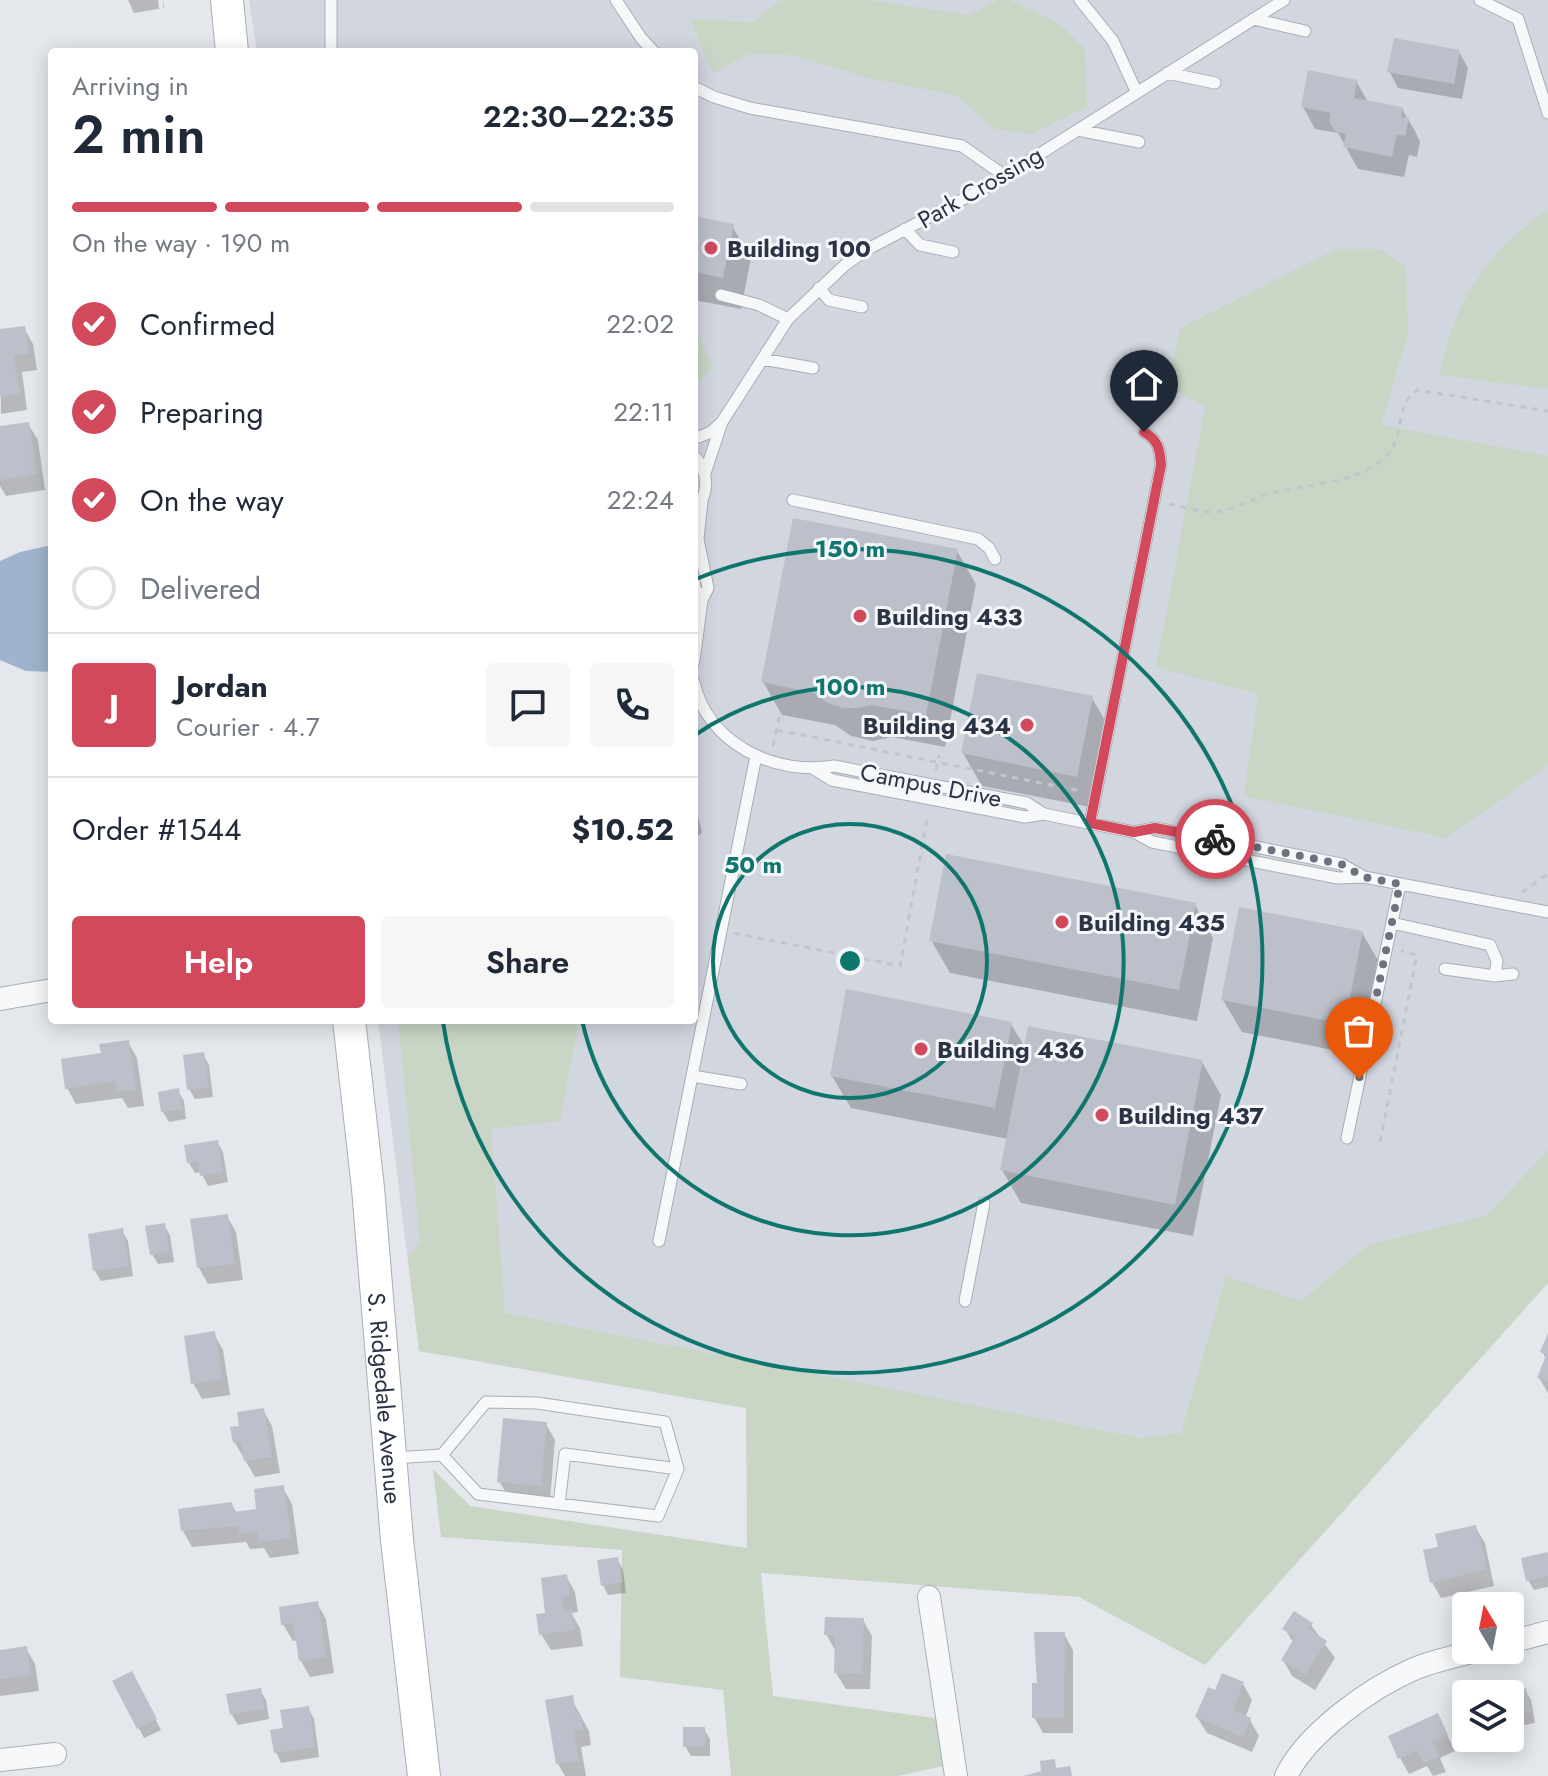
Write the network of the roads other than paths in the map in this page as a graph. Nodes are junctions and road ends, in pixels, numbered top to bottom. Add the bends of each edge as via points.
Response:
1 (227, 0) edge
2 (331, 0) edge
3 (616, 0) edge
4 (1080, 0) edge
5 (1284, 0) edge
6 (1480, 0) edge
7 (1253, 19) junction
8 (1305, 31) dead end
9 (232, 48) edge
10 (331, 48) edge
11 (650, 48) edge
12 (1167, 73) junction
13 (1215, 83) dead end
14 (698, 89) edge
15 (1137, 93) junction
16 (1548, 113) edge
17 (1078, 130) junction
18 (1139, 142) dead end
19 (1005, 176) junction
20 (905, 229) junction
21 (953, 252) dead end
22 (819, 288) junction
23 (721, 295) dead end
24 (862, 307) dead end
25 (788, 319) junction
26 (762, 359) junction
27 (813, 368) dead end
28 (722, 422) junction
29 (1144, 432) dead end
30 (698, 437) edge
31 (698, 463) edge
32 (705, 474) junction
33 (793, 500) dead end
34 (702, 501) junction
35 (698, 506) edge
36 (995, 559) dead end
37 (698, 593) edge
38 (702, 600) junction
39 (698, 630) edge
40 (698, 698) edge
41 (756, 756) junction
42 (1090, 823) junction
43 (1400, 884) junction
44 (1548, 912) edge
45 (1392, 923) junction
46 (1445, 969) dead end
47 (1513, 974) dead end
48 (1495, 976) junction
49 (48, 991) edge
50 (0, 999) edge
51 (349, 1024) edge
52 (692, 1076) junction
53 (741, 1084) dead end
54 (1347, 1138) dead end
55 (984, 1203) dead end
56 (659, 1241) dead end
57 (965, 1301) dead end
58 (442, 1455) junction
59 (391, 1458) junction
60 (678, 1469) junction
61 (559, 1504) junction
62 (929, 1597) dead end
63 (1548, 1632) edge
64 (1524, 1638) edge
65 (1452, 1658) edge
66 (55, 1754) dead end
67 (0, 1760) edge
68 (424, 1776) edge
69 (956, 1776) edge
70 (1286, 1776) edge

1 - 9 main road
2 - 10 lane
3 - 11 lane
4 - 15 lane via 1113,41
5 - 7 lane, Park Crossing
6 - 16 lane via 1518,19
7 - 8 lane
7 - 12 lane, Park Crossing
12 - 13 lane
12 - 15 lane, Park Crossing
14 - 19 lane via 750,108 962,146
15 - 17 lane, Park Crossing
17 - 18 lane
17 - 19 lane, Park Crossing
19 - 20 lane, Park Crossing
20 - 21 lane via 920,245
20 - 22 lane, Park Crossing via 866,250
22 - 24 lane via 829,300
22 - 25 lane, Park Crossing
23 - 25 lane
25 - 26 lane, Park Crossing
26 - 27 lane
26 - 28 lane, Park Crossing
28 - 30 lane, Park Crossing
28 - 32 lane, Park Crossing
29 - 42 lane via 1160,449 1161,465
31 - 32 lane
32 - 34 lane, Park Crossing
33 - 36 lane via 978,539
34 - 35 lane
34 - 38 lane via 698,539 708,588
37 - 38 lane
38 - 39 lane
40 - 41 lane, Campus Drive via 714,724
41 - 42 lane, Campus Drive via 814,769 832,780 1025,817 1044,814
41 - 52 lane
42 - 43 lane, Campus Drive via 1167,845 1338,878
43 - 44 lane, Campus Drive
43 - 45 lane
45 - 48 lane via 1490,945 1497,961
45 - 54 lane
46 - 48 lane
47 - 48 lane
49 - 50 street
51 - 59 main road, S. Ridgedale Avenue
52 - 53 lane
52 - 56 lane
55 - 57 lane
58 - 59 lane
58 - 60 lane via 486,1402 537,1403 665,1422
58 - 61 lane via 478,1494
59 - 68 main road, S. Ridgedale Avenue
60 - 61 lane via 658,1516
60 - 61 lane via 565,1454
62 - 69 street
63 - 64 street
65 - 70 street via 1392,1680 1320,1730
66 - 67 street

